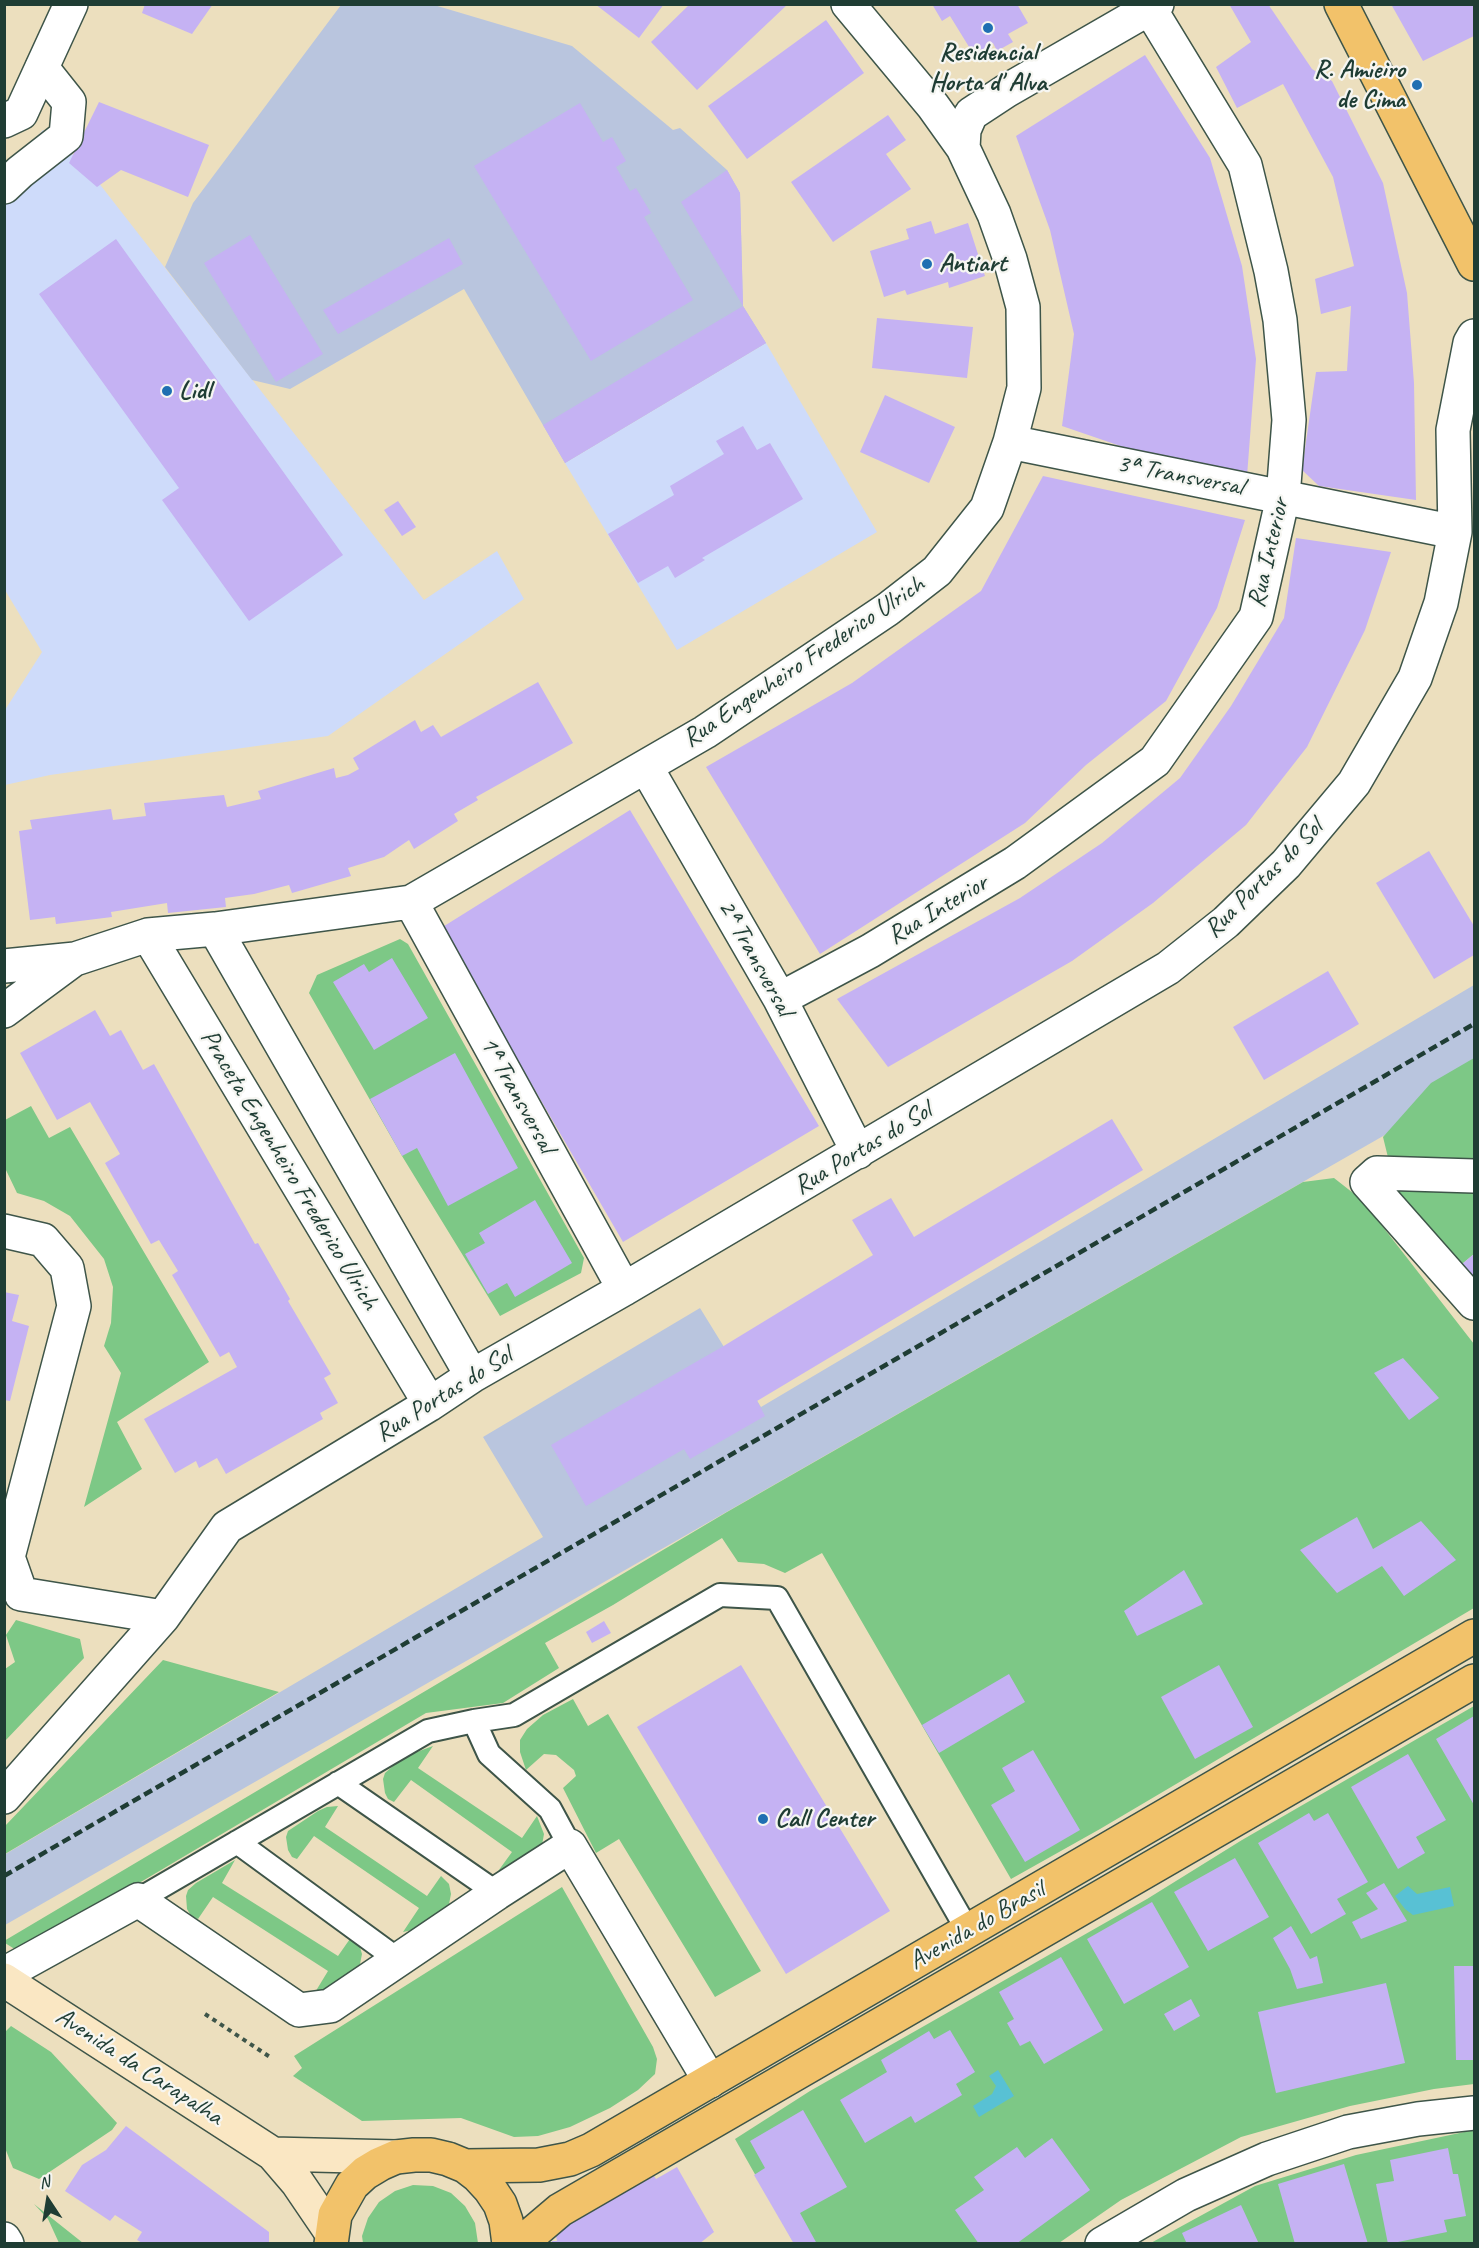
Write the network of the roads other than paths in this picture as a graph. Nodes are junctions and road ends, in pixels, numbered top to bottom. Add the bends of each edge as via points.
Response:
1 (71, 4) edge
2 (848, 4) edge
3 (1341, 4) edge
4 (1154, 7) edge
5 (42, 68) junction
6 (4, 121) edge
7 (963, 148) junction
8 (4, 188) edge
9 (1474, 264) edge
10 (1474, 336) edge
11 (1010, 442) junction
12 (1283, 496) junction
13 (1455, 532) junction
14 (646, 767) junction
15 (411, 902) junction
16 (215, 929) junction
17 (148, 935) junction
18 (75, 959) junction
19 (4, 966) edge
20 (780, 999) junction
21 (4, 1011) edge
22 (858, 1152) junction
23 (1474, 1176) edge
24 (4, 1231) edge
25 (624, 1289) junction
26 (1474, 1303) edge
27 (471, 1376) junction
28 (430, 1404) junction
29 (163, 1617) junction
30 (1474, 1636) edge
31 (1474, 1681) edge
32 (474, 1721) junction
33 (338, 1783) junction
34 (4, 1797) edge
35 (237, 1842) junction
36 (570, 1846) junction
37 (496, 1893) junction
38 (138, 1900) junction
39 (968, 1931) junction
40 (397, 1959) junction
41 (4, 1974) edge
42 (4, 1980) edge
43 (710, 2081) junction
44 (1474, 2113) edge
45 (273, 2154) junction
46 (396, 2157) junction
47 (465, 2166) junction
48 (331, 2238) edge
49 (4, 2240) edge
50 (7, 2244) edge
51 (508, 2244) edge
52 (520, 2244) edge
53 (1102, 2244) edge

1 - 5 street
2 - 7 street, Rua Engenheiro Frederico Ulrich
3 - 9 main road
4 - 7 street via 970,114
4 - 12 street, Rua Interior via 1245,165 1280,320 1289,420
5 - 6 street via 21,113
5 - 8 street via 69,102 66,136
7 - 11 street, Rua Engenheiro Frederico Ulrich via 994,214 1023,307 1024,388
10 - 13 street, Rua Portas do Sol via 1453,430
11 - 12 street, 3ª Transversal
11 - 14 street, Rua Engenheiro Frederico Ulrich via 987,508 938,571 705,732
12 - 13 street, 3ª Transversal
12 - 20 street, Rua Interior via 1256,616 1155,761 1015,864 870,951
13 - 22 street, Rua Portas do Sol via 1441,603 1415,678 1354,783 1286,864 1226,922 1168,968
14 - 15 street, Rua Engenheiro Frederico Ulrich
14 - 20 street, 2ª Transversal
15 - 16 street, Rua Engenheiro Frederico Ulrich
15 - 25 street, 1ª Transversal
16 - 17 street, Rua Engenheiro Frederico Ulrich
16 - 27 street, Praceta Engenheiro Frederico Ulrich
17 - 18 street, Rua Engenheiro Frederico Ulrich
17 - 28 street, Praceta Engenheiro Frederico Ulrich
18 - 19 street, Rua Engenheiro Frederico Ulrich
18 - 21 street, Rua Engenheiro Frederico Ulrich
20 - 22 street, 2ª Transversal
22 - 25 street, Rua Portas do Sol
23 - 26 street via 1377,1173 1367,1182
24 - 29 street via 43,1240 67,1268 74,1306 8,1557 21,1594
25 - 27 street, Rua Portas do Sol
27 - 28 street, Rua Portas do Sol
28 - 29 street, Rua Portas do Sol via 227,1527
29 - 34 street, Rua Portas do Sol
30 - 39 main road, Avenida do Brasil
31 - 52 main road, Avenida do Brasil via 560,2210
32 - 33 lane via 428,1731
32 - 36 lane via 489,1754 550,1809
32 - 39 lane via 514,1715 720,1595 777,1598
33 - 35 lane
33 - 37 lane
35 - 38 lane
35 - 40 lane
36 - 37 street
36 - 43 street
37 - 40 street
38 - 40 street via 299,2010 330,2006
38 - 41 street
39 - 43 main road, Avenida do Brasil
42 - 45 main road, Avenida da Carapalha
43 - 47 main road, Avenida do Brasil via 570,2159 512,2167
44 - 53 street via 1348,2132 1267,2158 1186,2196
45 - 46 main road
45 - 48 main road, Avenida da Carapalha via 297,2182
46 - 47 main road via 431,2155
46 - 48 main road via 365,2173 352,2185 335,2216
47 - 51 main road via 500,2204
49 - 50 street

